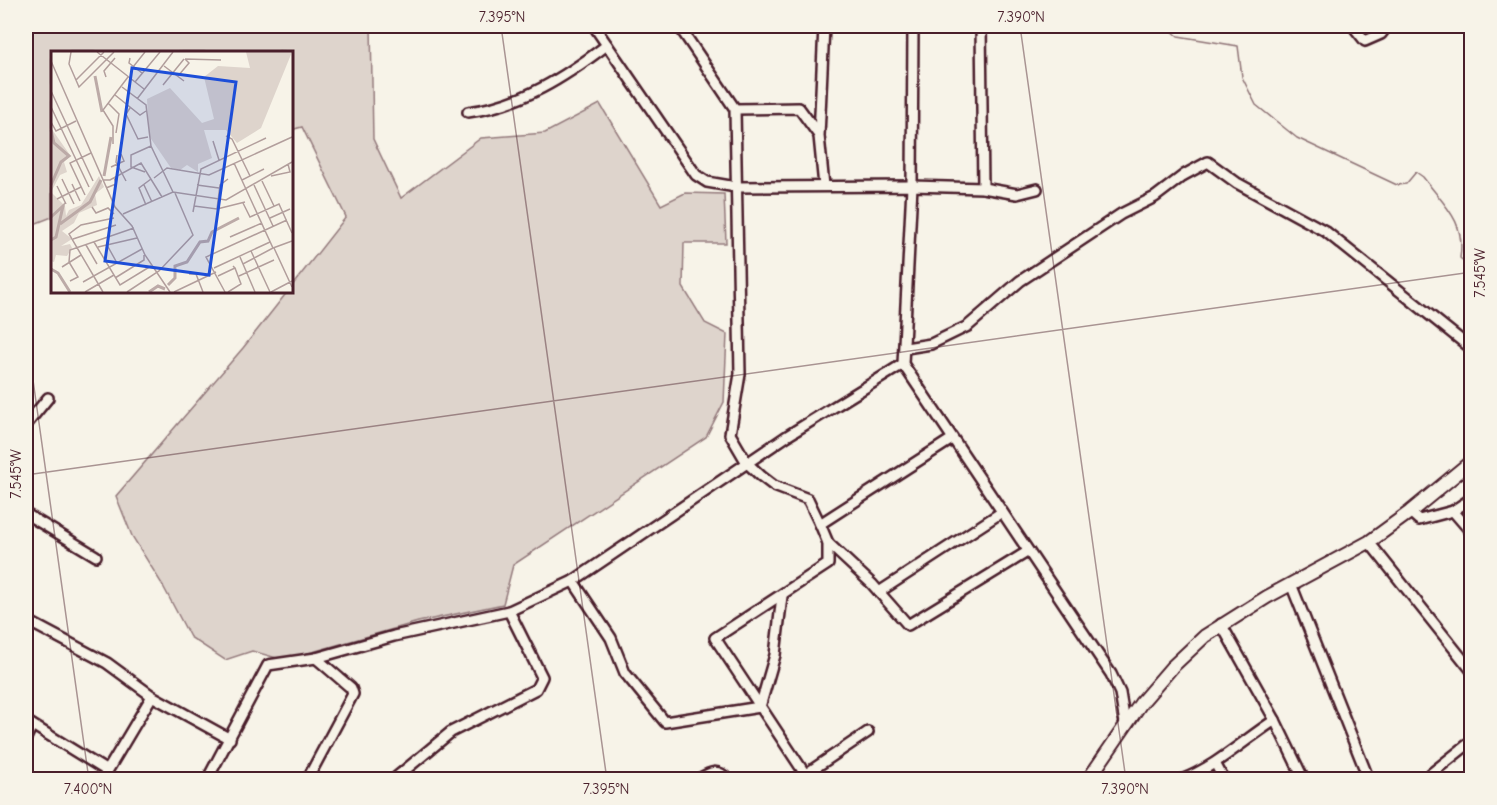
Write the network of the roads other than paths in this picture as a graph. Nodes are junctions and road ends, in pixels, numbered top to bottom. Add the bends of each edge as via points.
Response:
1 (594, 26) edge
2 (679, 26) edge
3 (824, 26) edge
4 (913, 26) edge
5 (981, 26) edge
6 (1353, 26) edge
7 (1387, 26) edge
8 (607, 45) junction
9 (735, 109) junction
10 (468, 112) dead end
11 (819, 136) junction
12 (824, 186) junction
13 (912, 186) junction
14 (736, 187) junction
15 (983, 188) junction
16 (1038, 189) dead end
17 (906, 348) junction
18 (1472, 349) edge
19 (903, 364) junction
20 (48, 398) dead end
21 (26, 425) edge
22 (952, 439) junction
23 (1472, 461) edge
24 (747, 463) junction
25 (1472, 498) edge
26 (1454, 511) junction
27 (1002, 512) junction
28 (1410, 512) junction
29 (26, 514) edge
30 (820, 524) junction
31 (1472, 533) edge
32 (1369, 542) junction
33 (828, 543) junction
34 (1027, 552) junction
35 (96, 556) dead end
36 (573, 581) junction
37 (1291, 584) junction
38 (879, 592) junction
39 (782, 596) junction
40 (509, 610) junction
41 (26, 620) edge
42 (1221, 624) junction
43 (316, 658) junction
44 (1472, 671) edge
45 (152, 696) junction
46 (760, 707) junction
47 (1275, 720) junction
48 (29, 723) edge
49 (1125, 723) junction
50 (868, 732) dead end
51 (26, 738) edge
52 (230, 739) junction
53 (1472, 741) edge
54 (1215, 763) junction
55 (105, 775) edge
56 (804, 778) edge
57 (308, 779) edge
58 (207, 780) edge
59 (393, 780) edge
60 (697, 780) edge
61 (728, 780) edge
62 (1088, 780) edge
63 (1181, 780) edge
64 (1224, 780) edge
65 (1304, 780) edge
66 (1369, 780) edge
67 (1423, 780) edge

1 - 8 street
2 - 9 street
3 - 11 street
4 - 13 street
5 - 15 street
6 - 7 street via 1365,41 1381,34
8 - 10 street via 574,70 517,101
8 - 14 street via 696,175 707,182
9 - 11 street via 800,108
9 - 14 street
11 - 12 street
12 - 13 street
12 - 14 street
13 - 15 street
13 - 17 street
14 - 24 street via 740,374 730,425 735,445
15 - 16 street via 1017,194
17 - 18 street via 931,344 968,326 1020,281 1208,162 1237,183 1325,231
17 - 19 street
19 - 22 street
19 - 24 street
20 - 21 street
22 - 27 street
22 - 30 street
23 - 28 main road
24 - 30 street via 774,486 807,499
24 - 36 street
25 - 26 street
26 - 28 street via 1419,520
26 - 31 street
27 - 34 street
27 - 38 street
28 - 32 main road
29 - 35 street
30 - 33 street
32 - 37 main road
32 - 44 street
33 - 38 street
33 - 39 street via 828,564
34 - 38 street via 910,625
34 - 49 street via 1111,674 1120,693
36 - 40 street
36 - 46 street via 611,638 625,673 660,719 672,722
37 - 42 main road
37 - 66 street
39 - 46 street via 775,655
39 - 46 street via 715,638
40 - 43 street
40 - 59 street via 542,677 541,683 451,732
41 - 45 street via 107,663
42 - 47 street
42 - 49 main road via 1172,667
43 - 52 street via 268,665
43 - 57 street via 353,694
45 - 52 street
45 - 55 street
46 - 56 street
47 - 54 street via 1239,742
47 - 65 street
48 - 51 street
48 - 55 street
49 - 62 main road
50 - 56 street
52 - 58 street
53 - 67 street
54 - 63 street
54 - 64 street
60 - 61 street via 712,771

